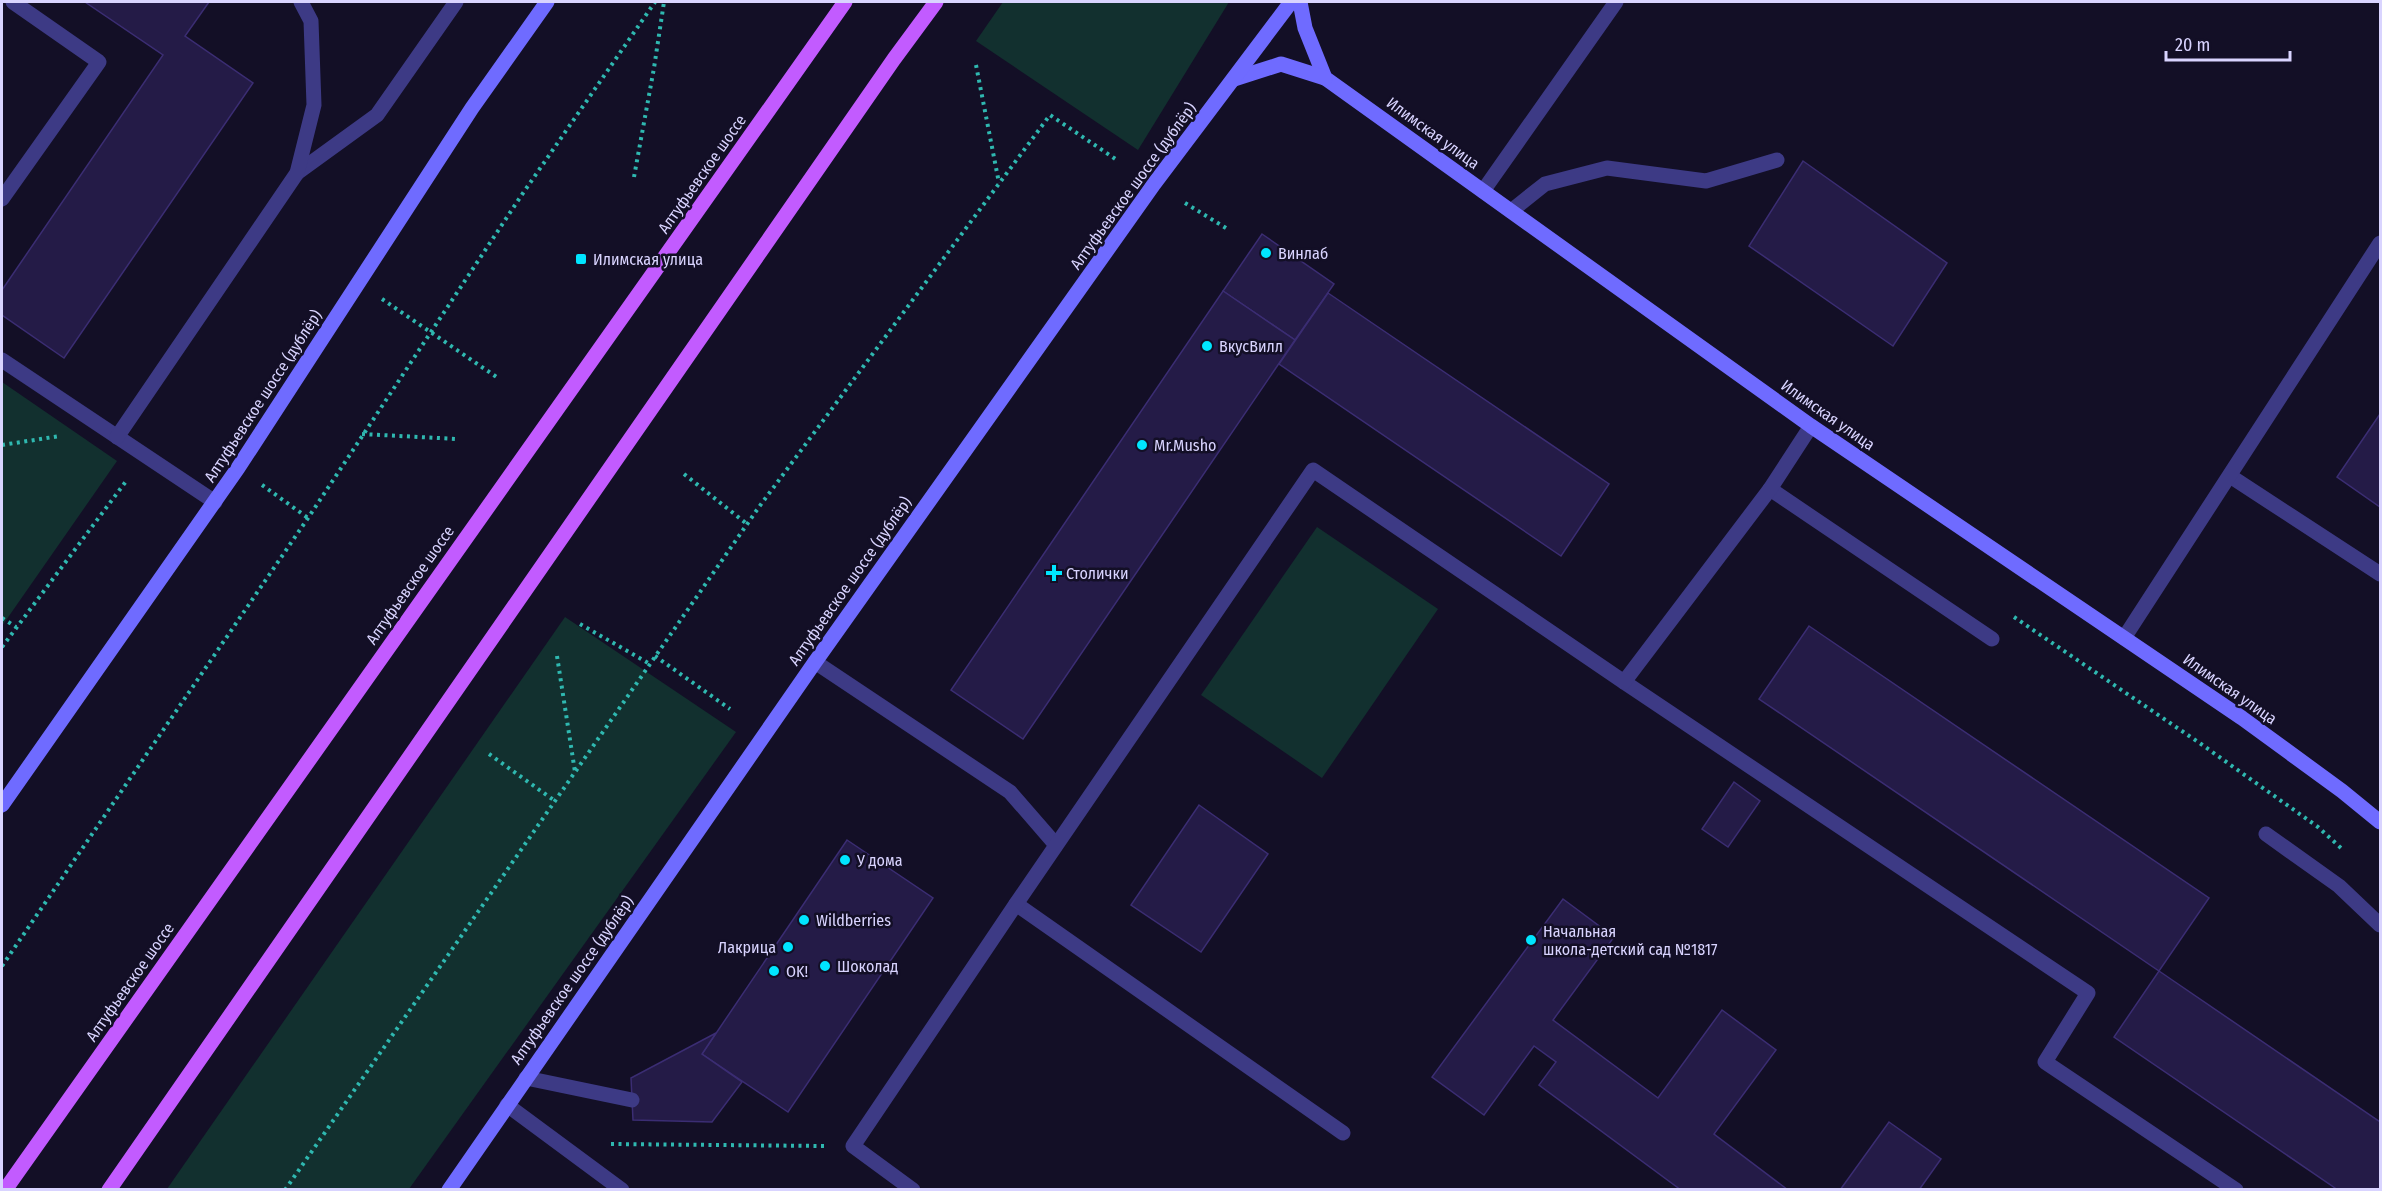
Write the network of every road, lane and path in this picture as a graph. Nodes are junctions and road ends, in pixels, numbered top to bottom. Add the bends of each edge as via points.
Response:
1 (13, 2) edge
2 (301, 2) edge
3 (456, 2) edge
4 (547, 2) edge
5 (655, 2) edge
6 (664, 2) edge
7 (845, 2) edge
8 (936, 2) edge
9 (1291, 2) edge
10 (1300, 2) edge
11 (1616, 2) edge
12 (976, 65) dead end
13 (1325, 78) junction
14 (1234, 79) junction
15 (1117, 160) dead end
16 (1777, 160) dead end
17 (297, 173) junction
18 (634, 177) dead end
19 (999, 184) junction
20 (1483, 191) junction
21 (2, 199) edge
22 (1185, 203) dead end
23 (1511, 211) junction
24 (1226, 228) dead end
25 (2380, 243) edge
26 (358, 283) junction
27 (431, 332) junction
28 (2, 360) edge
29 (498, 378) dead end
30 (1811, 426) junction
31 (111, 433) junction
32 (362, 434) junction
33 (457, 439) dead end
34 (2, 445) edge
35 (145, 456) junction
36 (238, 468) junction
37 (684, 474) dead end
38 (2230, 476) junction
39 (1770, 489) junction
40 (215, 502) junction
41 (308, 518) junction
42 (747, 524) junction
43 (2380, 574) edge
44 (2, 618) edge
45 (580, 624) dead end
46 (16, 627) junction
47 (2124, 638) junction
48 (1992, 639) joint
49 (2, 647) edge
50 (557, 656) dead end
51 (655, 656) junction
52 (815, 662) junction
53 (650, 664) junction
54 (1624, 682) junction
55 (730, 709) dead end
56 (489, 754) dead end
57 (575, 772) junction
58 (555, 801) junction
59 (2, 805) edge
60 (2380, 822) edge
61 (2266, 834) dead end
62 (1056, 845) junction
63 (2345, 851) dead end
64 (1016, 904) junction
65 (2380, 925) edge
66 (2, 966) edge
67 (526, 1078) junction
68 (632, 1100) dead end
69 (507, 1105) junction
70 (1343, 1133) dead end
71 (560, 1144) junction
72 (853, 1146) junction
73 (5, 1190) edge
74 (109, 1190) edge
75 (285, 1190) edge
76 (449, 1190) edge
77 (621, 1190) edge
78 (913, 1190) edge
79 (2236, 1190) edge

1 - 21 lane via 99,62
2 - 17 lane via 311,21 314,105
3 - 17 lane via 377,115
4 - 26 street, Алтуфьевское шоссе (дублёр) via 472,108
5 - 27 path
6 - 18 path
7 - 73 main road, Алтуфьевское шоссе
8 - 74 main road
9 - 14 street, Алтуфьевское шоссе (дублёр)
10 - 13 street via 1305,28
11 - 20 lane
12 - 19 path
13 - 14 street via 1281,64
13 - 20 street, Илимская улица
14 - 52 street, Алтуфьевское шоссе (дублёр) via 1154,184
15 - 19 path via 1050,116
16 - 23 lane via 1706,181 1607,168 1545,184
17 - 31 lane
19 - 42 path
20 - 23 street, Илимская улица
22 - 24 path
23 - 30 street, Илимская улица
25 - 38 lane
26 - 27 path
26 - 36 street, Алтуфьевское шоссе (дублёр)
27 - 29 path
27 - 32 path
28 - 31 lane
30 - 39 lane
30 - 47 street, Илимская улица
31 - 34 path
31 - 35 lane
32 - 33 path
32 - 41 path
35 - 40 lane
35 - 46 path
36 - 40 street, Алтуфьевское шоссе (дублёр)
36 - 41 path
37 - 42 path
38 - 43 lane
38 - 47 lane
39 - 48 lane
39 - 54 lane
40 - 59 street, Алтуфьевское шоссе (дублёр)
41 - 66 path
42 - 51 path
44 - 46 path
45 - 53 path
46 - 49 path
47 - 60 street, Илимская улица via 2242,718
48 - 63 path via 2009,614 2318,827
50 - 57 path
51 - 53 path
51 - 55 path
52 - 62 lane via 1010,792
52 - 67 street, Алтуфьевское шоссе (дублёр)
53 - 57 path
54 - 62 lane via 1313,470
54 - 79 lane via 2088,993 2045,1062
56 - 58 path
57 - 58 path
58 - 75 path
61 - 65 lane via 2339,886
62 - 64 lane
64 - 70 lane
64 - 72 lane
67 - 68 lane
67 - 69 street, Алтуфьевское шоссе (дублёр)
69 - 71 lane
69 - 76 street, Алтуфьевское шоссе (дублёр)
71 - 72 path
71 - 77 lane
72 - 78 lane

